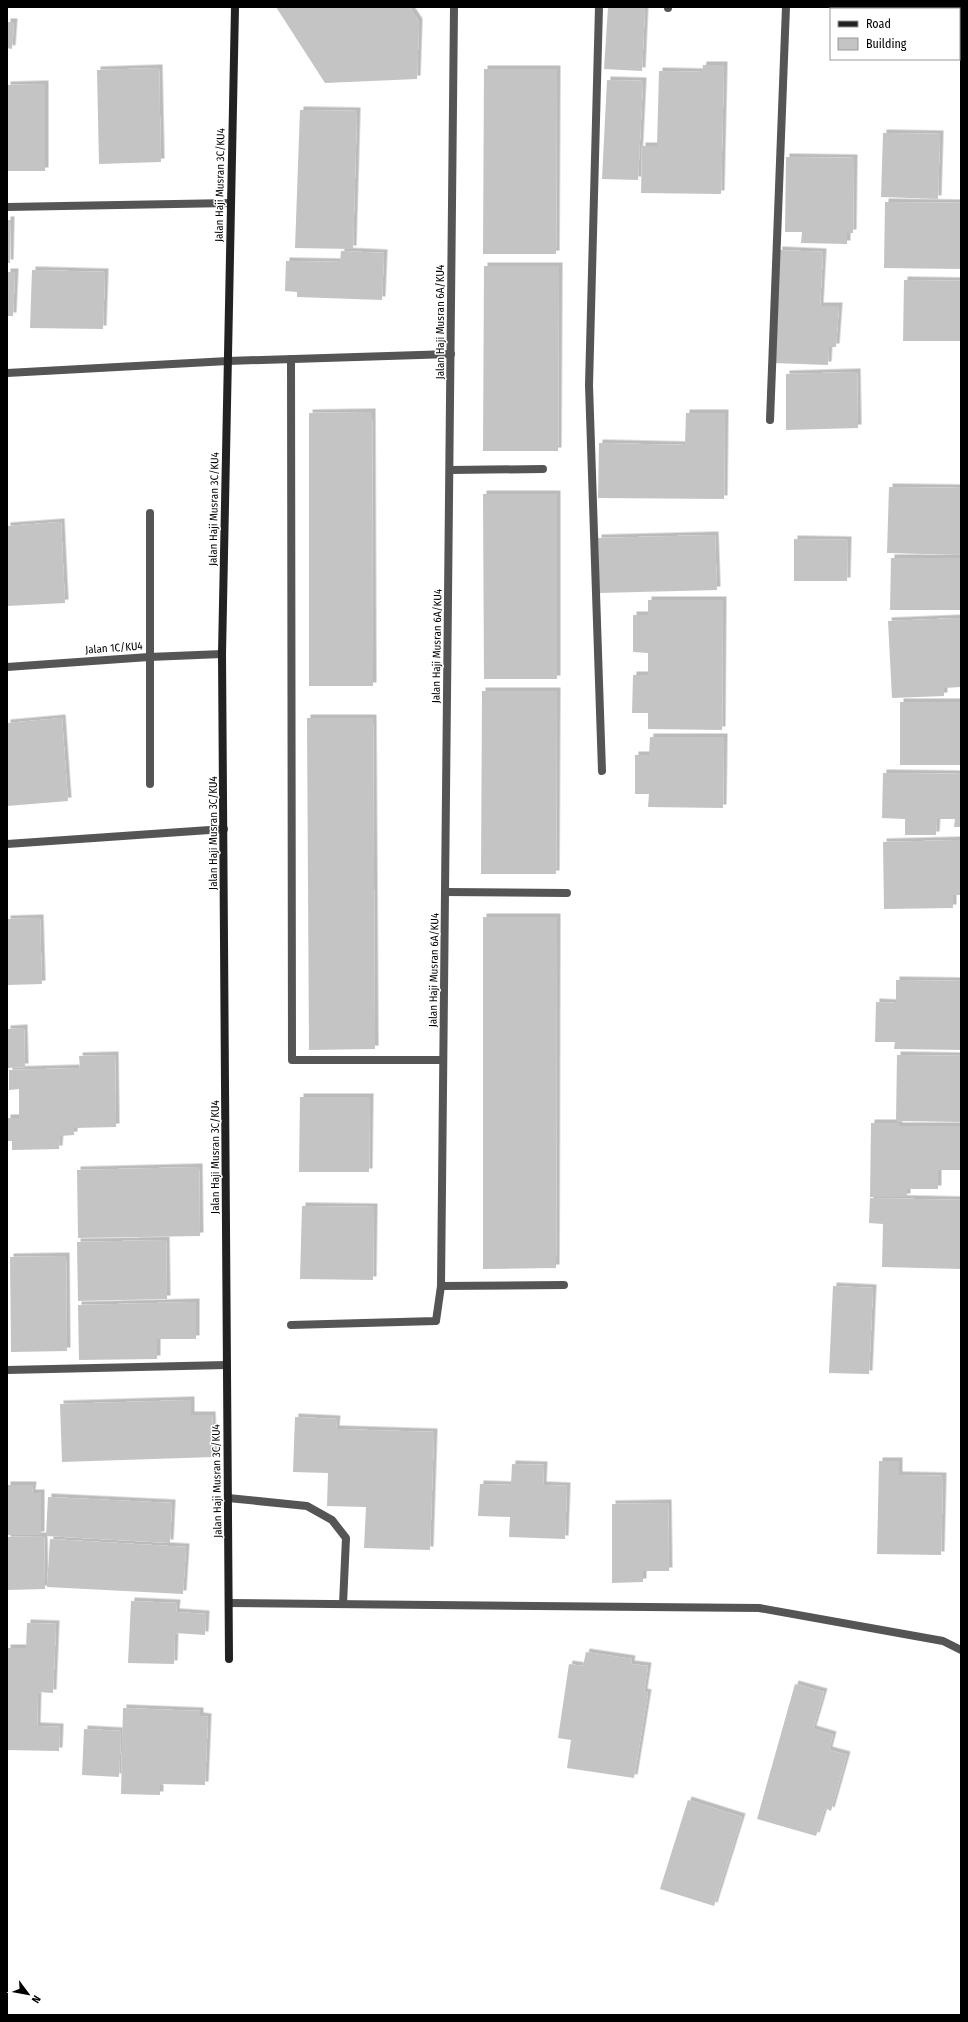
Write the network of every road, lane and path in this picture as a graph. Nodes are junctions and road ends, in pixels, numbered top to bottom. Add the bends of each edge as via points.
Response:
1 (235, 7) edge
2 (454, 7) edge
3 (599, 7) edge
4 (786, 7) edge
5 (231, 203) junction
6 (7, 207) edge
7 (451, 354) junction
8 (291, 359) junction
9 (228, 361) junction
10 (7, 372) edge
11 (770, 420) dead end
12 (542, 469) dead end
13 (450, 470) junction
14 (150, 513) dead end
15 (222, 654) junction
16 (149, 657) junction
17 (7, 667) edge
18 (602, 771) dead end
19 (150, 784) dead end
20 (224, 829) junction
21 (7, 844) edge
22 (446, 892) junction
23 (567, 893) dead end
24 (443, 1060) junction
25 (564, 1285) dead end
26 (440, 1286) junction
27 (291, 1325) dead end
28 (227, 1365) junction
29 (7, 1370) edge
30 (228, 1498) junction
31 (229, 1603) junction
32 (343, 1604) junction
33 (961, 1650) edge
34 (229, 1659) dead end

1 - 5 street, Jalan Haji Musran 3C/KU4
2 - 7 street, Jalan Haji Musran 6A/KU4
3 - 18 street via 589,385
4 - 11 street
5 - 6 street
5 - 9 street, Jalan Haji Musran 3C/KU4
7 - 8 street
7 - 13 street, Jalan Haji Musran 6A/KU4
8 - 9 street
8 - 24 street via 292,1060
9 - 10 street
9 - 15 street, Jalan Haji Musran 3C/KU4
12 - 13 street
13 - 22 street, Jalan Haji Musran 6A/KU4
14 - 16 street
15 - 16 street, Jalan 1C/KU4
15 - 20 street, Jalan Haji Musran 3C/KU4
16 - 17 street, Jalan 1C/KU4
16 - 19 street
20 - 21 street
20 - 28 street, Jalan Haji Musran 3C/KU4
22 - 23 street
22 - 24 street, Jalan Haji Musran 6A/KU4
24 - 26 street, Jalan Haji Musran 6A/KU4
25 - 26 street
26 - 27 street, Jalan Haji Musran 6A/KU4 via 436,1321
28 - 29 street
28 - 30 street, Jalan Haji Musran 3C/KU4
30 - 31 street, Jalan Haji Musran 3C/KU4
30 - 32 street via 307,1506 332,1520 346,1538
31 - 32 street
31 - 34 street, Jalan Haji Musran 3C/KU4
32 - 33 street via 759,1608 943,1641

